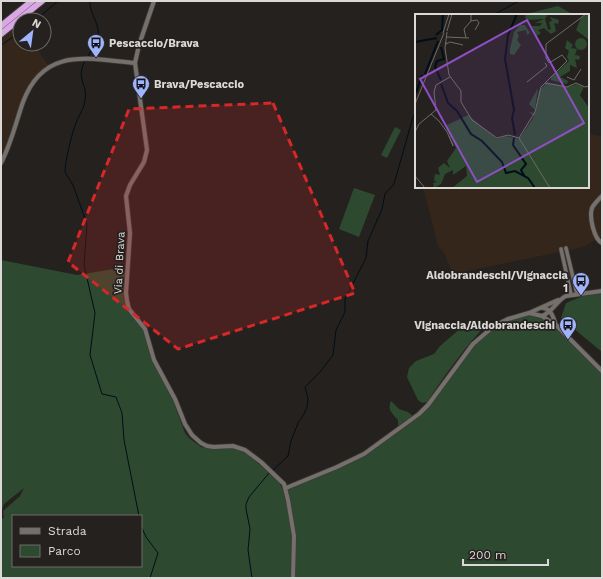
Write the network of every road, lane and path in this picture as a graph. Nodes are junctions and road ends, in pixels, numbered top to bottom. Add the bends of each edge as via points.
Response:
1 (32, 1) edge
2 (42, 1) edge
3 (154, 1) edge
4 (1, 26) edge
5 (1, 34) edge
6 (135, 63) junction
7 (1, 163) edge
8 (602, 196) edge
9 (602, 243) edge
10 (566, 248) dead end
11 (561, 249) dead end
12 (602, 291) edge
13 (571, 294) junction
14 (577, 294) junction
15 (561, 299) junction
16 (543, 308) junction
17 (551, 312) junction
18 (529, 313) junction
19 (542, 316) junction
20 (557, 326) junction
21 (602, 371) edge
22 (286, 488) junction
23 (293, 578) edge

1 - 4 highway
2 - 5 highway
3 - 6 street, Via di Brava
6 - 7 street via 69,59 43,73 28,92
6 - 22 street, Via di Brava via 147,150 144,162 130,185 126,201 130,231 127,302 132,313 145,328 154,360 192,435 207,446 233,446 243,449 271,471
8 - 9 street via 593,206 591,215 595,235
10 - 14 street
11 - 13 street
12 - 14 street
13 - 14 street
13 - 15 street
15 - 16 street
15 - 17 street
16 - 17 street
16 - 18 street
16 - 19 street
17 - 19 street
17 - 20 street
18 - 19 street
18 - 22 street via 501,322 481,337 426,408 388,437 355,459
19 - 20 street
20 - 21 street
22 - 23 street via 294,536

